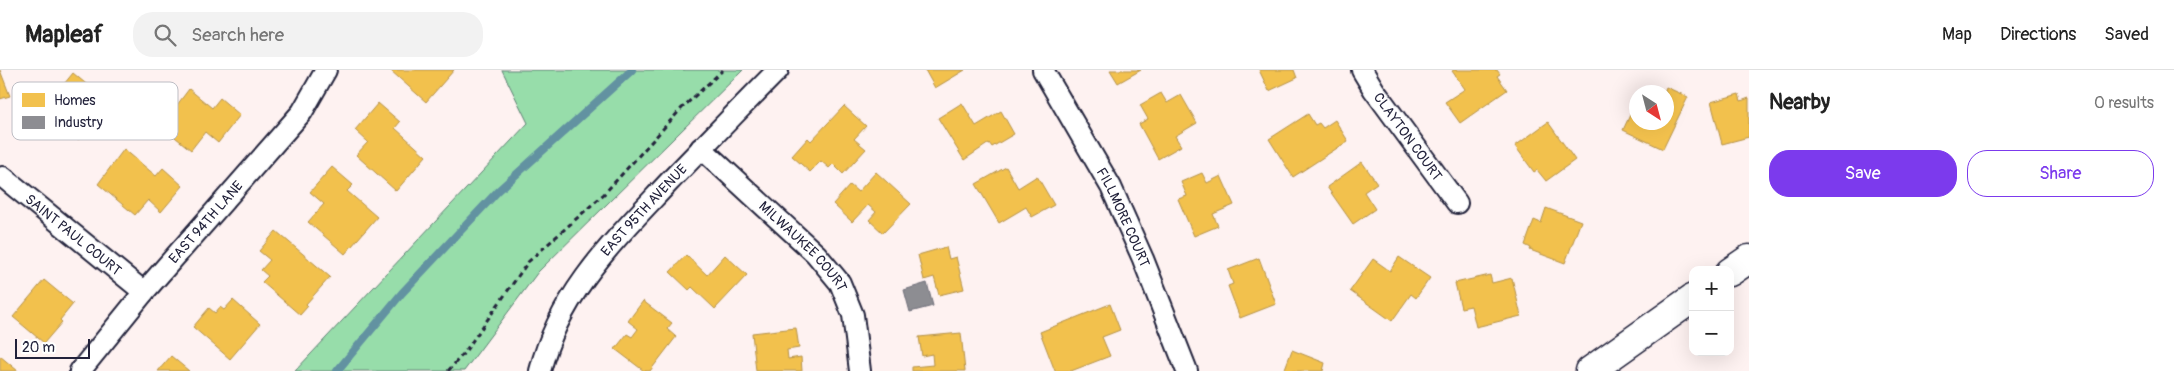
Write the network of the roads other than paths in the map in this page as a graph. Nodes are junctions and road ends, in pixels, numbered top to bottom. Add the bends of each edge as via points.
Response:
1 (326, 70) edge
2 (778, 70) edge
3 (1043, 70) edge
4 (1362, 70) edge
5 (701, 148) junction
6 (3, 177) dead end
7 (1457, 203) dead end
8 (1749, 259) edge
9 (1734, 269) edge
10 (144, 292) junction
11 (1689, 301) edge
12 (80, 371) edge
13 (540, 371) edge
14 (860, 371) edge
15 (1187, 371) edge
16 (1590, 371) edge

1 - 10 street, EAST 94TH LANE via 302,112
2 - 5 street, EAST 95TH AVENUE
3 - 15 street, FILLMORE COURT via 1110,187 1143,259
4 - 7 street, CLAYTON COURT
5 - 13 street, EAST 95TH AVENUE via 631,223 573,295 559,317
5 - 14 street, MILWAUKEE COURT via 816,254 840,283 853,316
6 - 10 street, SAINT PAUL COURT
8 - 9 main road
10 - 12 street, EAST 94TH LANE
11 - 16 main road

